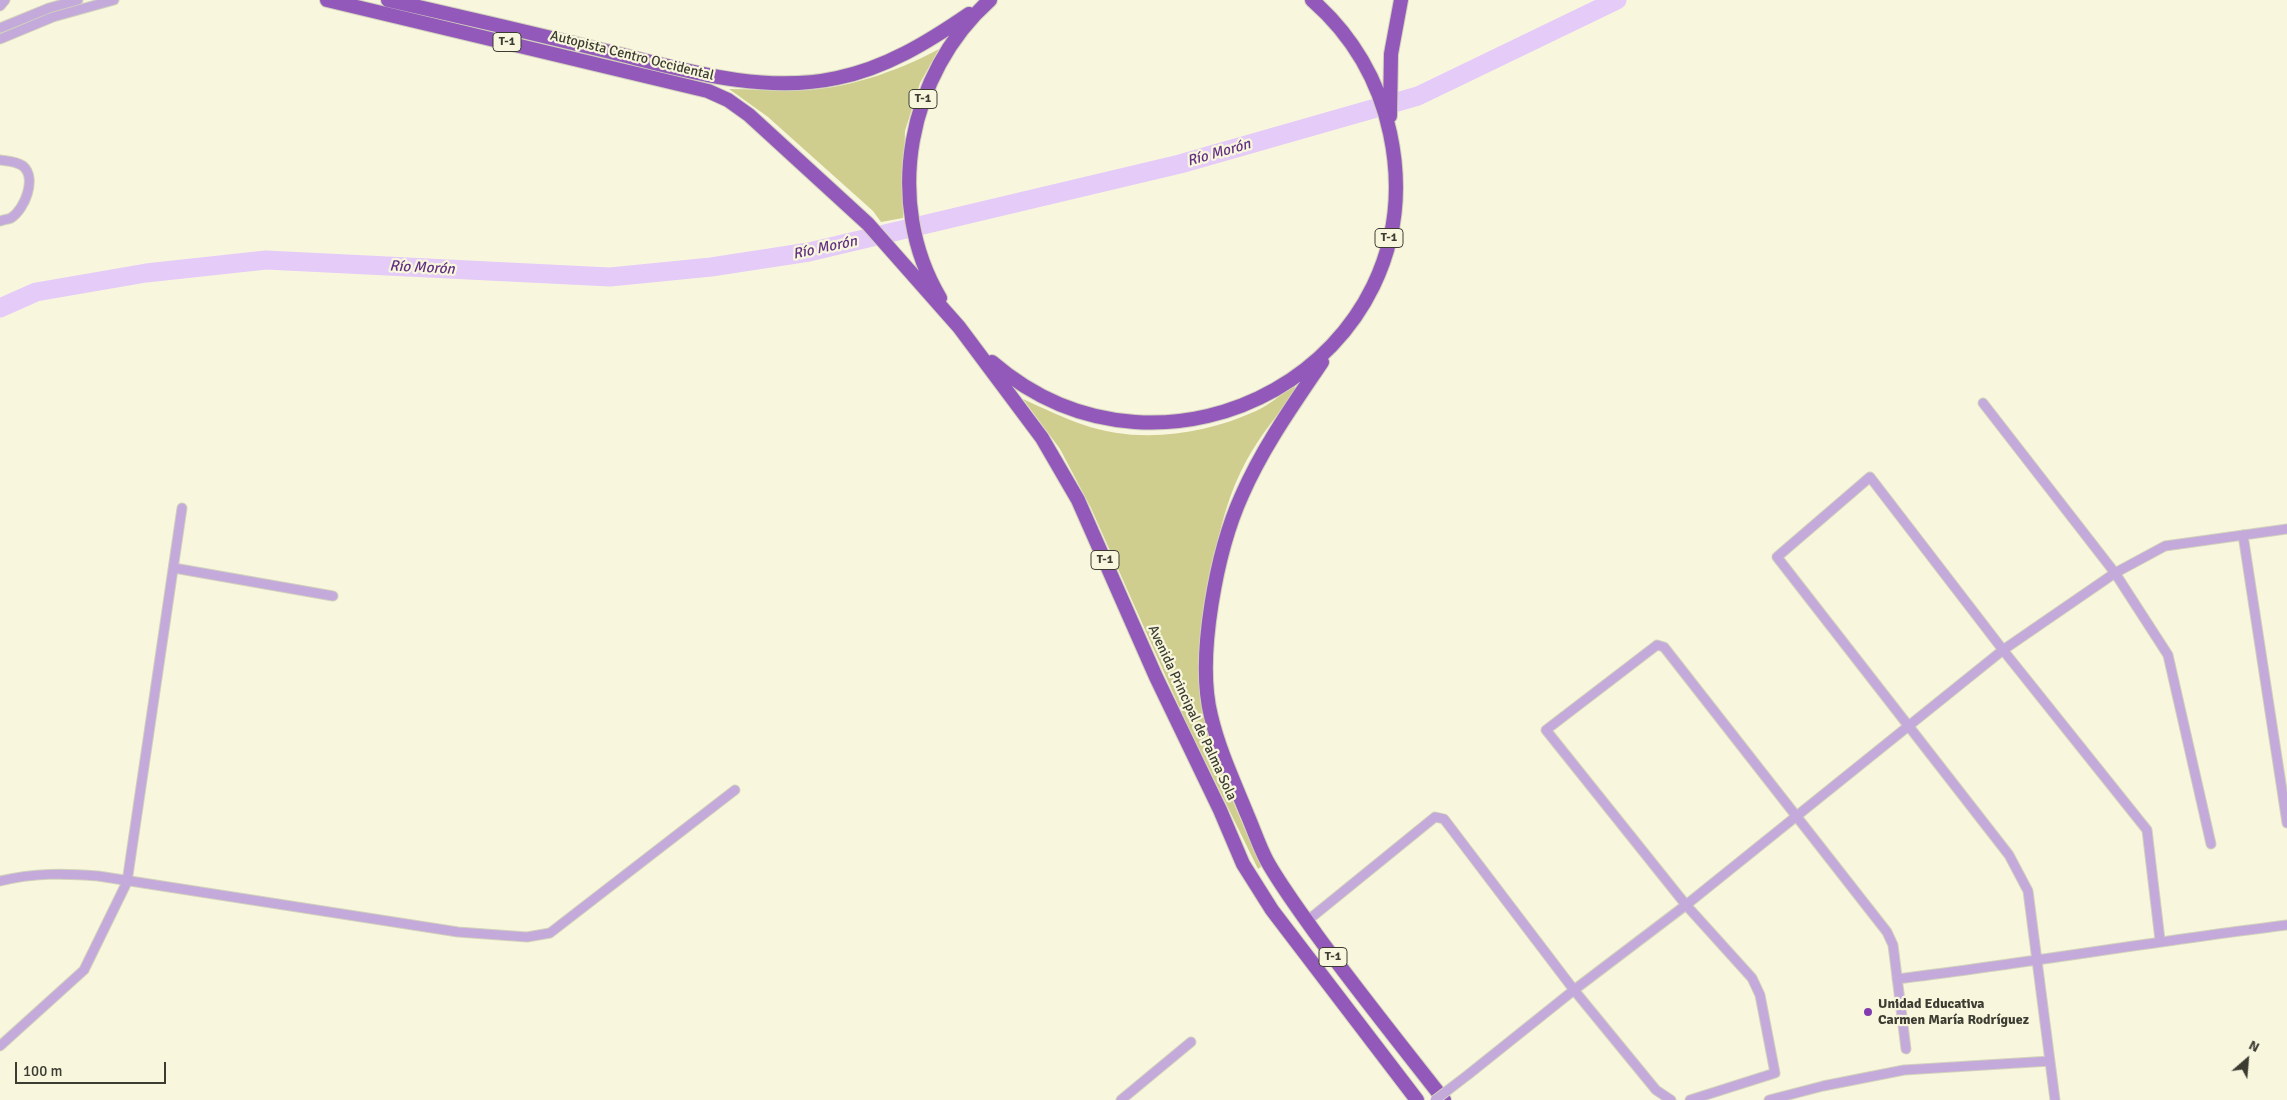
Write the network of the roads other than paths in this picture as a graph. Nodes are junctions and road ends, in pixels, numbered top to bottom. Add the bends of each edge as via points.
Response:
1 (5, 0) edge
2 (78, 0) edge
3 (114, 0) edge
4 (326, 0) edge
5 (388, 0) edge
6 (990, 0) edge
7 (1312, 0) edge
8 (1401, 0) edge
9 (0, 6) edge
10 (0, 28) edge
11 (0, 38) edge
12 (1384, 93) junction
13 (0, 160) edge
14 (0, 221) edge
15 (1348, 326) junction
16 (959, 327) junction
17 (1983, 403) dead end
18 (182, 508) dead end
19 (2287, 529) edge
20 (2243, 535) junction
21 (174, 568) junction
22 (2115, 573) junction
23 (333, 596) dead end
24 (2003, 650) junction
25 (1908, 727) junction
26 (735, 790) dead end
27 (1796, 816) junction
28 (2287, 823) edge
29 (2211, 844) dead end
30 (0, 882) edge
31 (128, 882) junction
32 (1686, 905) junction
33 (1307, 921) junction
34 (2287, 925) edge
35 (2160, 940) junction
36 (2036, 962) junction
37 (1897, 979) junction
38 (1574, 990) junction
39 (1191, 1042) dead end
40 (0, 1046) edge
41 (1906, 1049) dead end
42 (2050, 1061) junction
43 (1121, 1100) edge
44 (1417, 1100) edge
45 (1435, 1100) edge
46 (1444, 1100) edge
47 (1670, 1100) edge
48 (1690, 1100) edge
49 (1769, 1100) edge
50 (2055, 1100) edge

1 - 9 street
2 - 10 street
3 - 11 street via 53,17
4 - 16 highway, Autopista Centro Occidental / T-1 via 708,91 728,100 840,196
5 - 6 highway, Autopista Centro Occidental / T-1 via 691,72 771,84 836,79 876,67 919,47
6 - 16 highway, T-1 via 946,52 921,105 910,163 912,218 920,252 938,294
7 - 12 highway, T-1 via 1345,35
8 - 12 highway
12 - 15 highway, T-1 via 1395,190 1389,238 1372,284
13 - 14 street via 24,167 30,176 30,188 11,218
15 - 16 highway, T-1 via 1315,362 1276,390 1222,413 1164,423 1106,419 1050,400 1000,369
15 - 33 highway, Avenida Principal de Palma Sola / T-1 via 1270,440 1241,496 1219,562 1208,641 1211,715 1227,767 1266,859
16 - 44 highway, Avenida Principal de Palma Sola / T-1 via 1042,438 1078,500 1243,864 1272,910
17 - 22 street
18 - 21 street
19 - 20 street
20 - 22 street via 2165,546
20 - 28 street
21 - 23 street
21 - 31 street
22 - 24 street
22 - 29 street via 2168,655
24 - 25 street
24 - 25 street via 1870,477 1776,557
24 - 35 street via 2147,830
25 - 27 street
25 - 36 street via 2009,855 2028,891
26 - 31 street via 550,933 527,937 458,932
27 - 32 street
27 - 32 street via 1664,647 1656,645 1546,730
27 - 37 street via 1888,932
30 - 31 street via 61,872
31 - 40 street via 84,970
32 - 38 street
32 - 48 street via 1752,978 1760,995 1775,1073
33 - 38 street via 1435,817 1444,819
33 - 46 highway, Avenida Principal de Palma Sola / T-1
34 - 35 street
35 - 36 street
36 - 37 street
36 - 42 street
37 - 41 street
38 - 45 street, bridge
38 - 47 street via 1656,1090
39 - 43 street
42 - 49 street via 1904,1070
42 - 50 street

